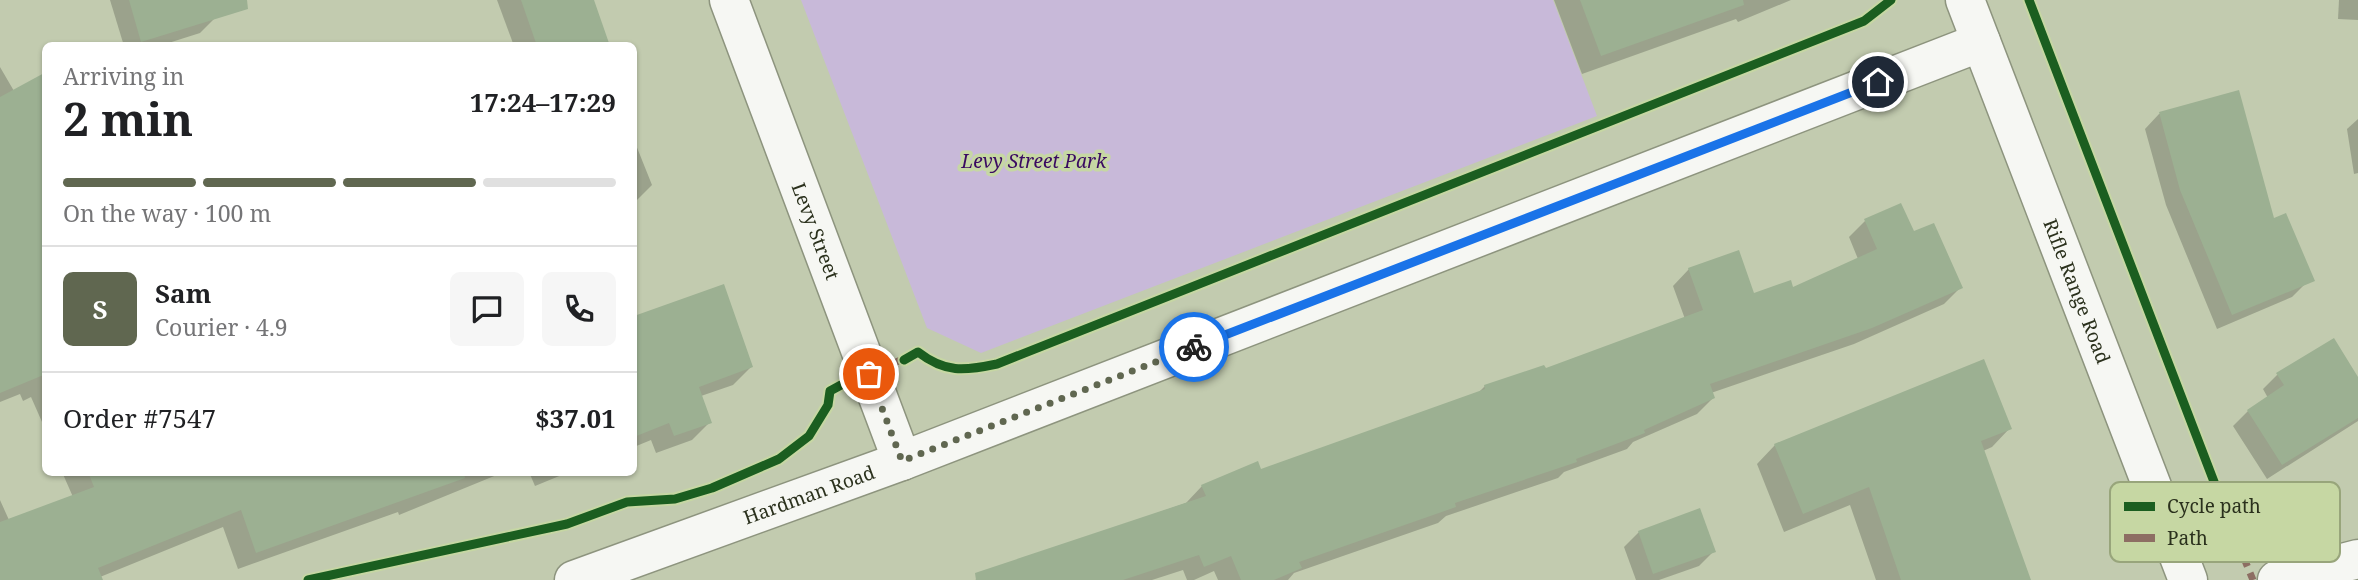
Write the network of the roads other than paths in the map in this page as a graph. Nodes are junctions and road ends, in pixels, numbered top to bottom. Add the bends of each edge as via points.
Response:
1 (729, 0) edge
2 (1965, 0) edge
3 (1981, 42) junction
4 (902, 461) junction
5 (2151, 482) edge
6 (2358, 559) edge
7 (2182, 562) edge
8 (574, 580) edge
9 (2189, 580) edge
10 (2277, 580) edge

1 - 4 street, Levy Street
2 - 3 street, Rifle Range Road
3 - 4 street, Hardman Road
3 - 5 street, Rifle Range Road
4 - 8 street, Hardman Road
6 - 10 street
7 - 9 street, Rifle Range Road

